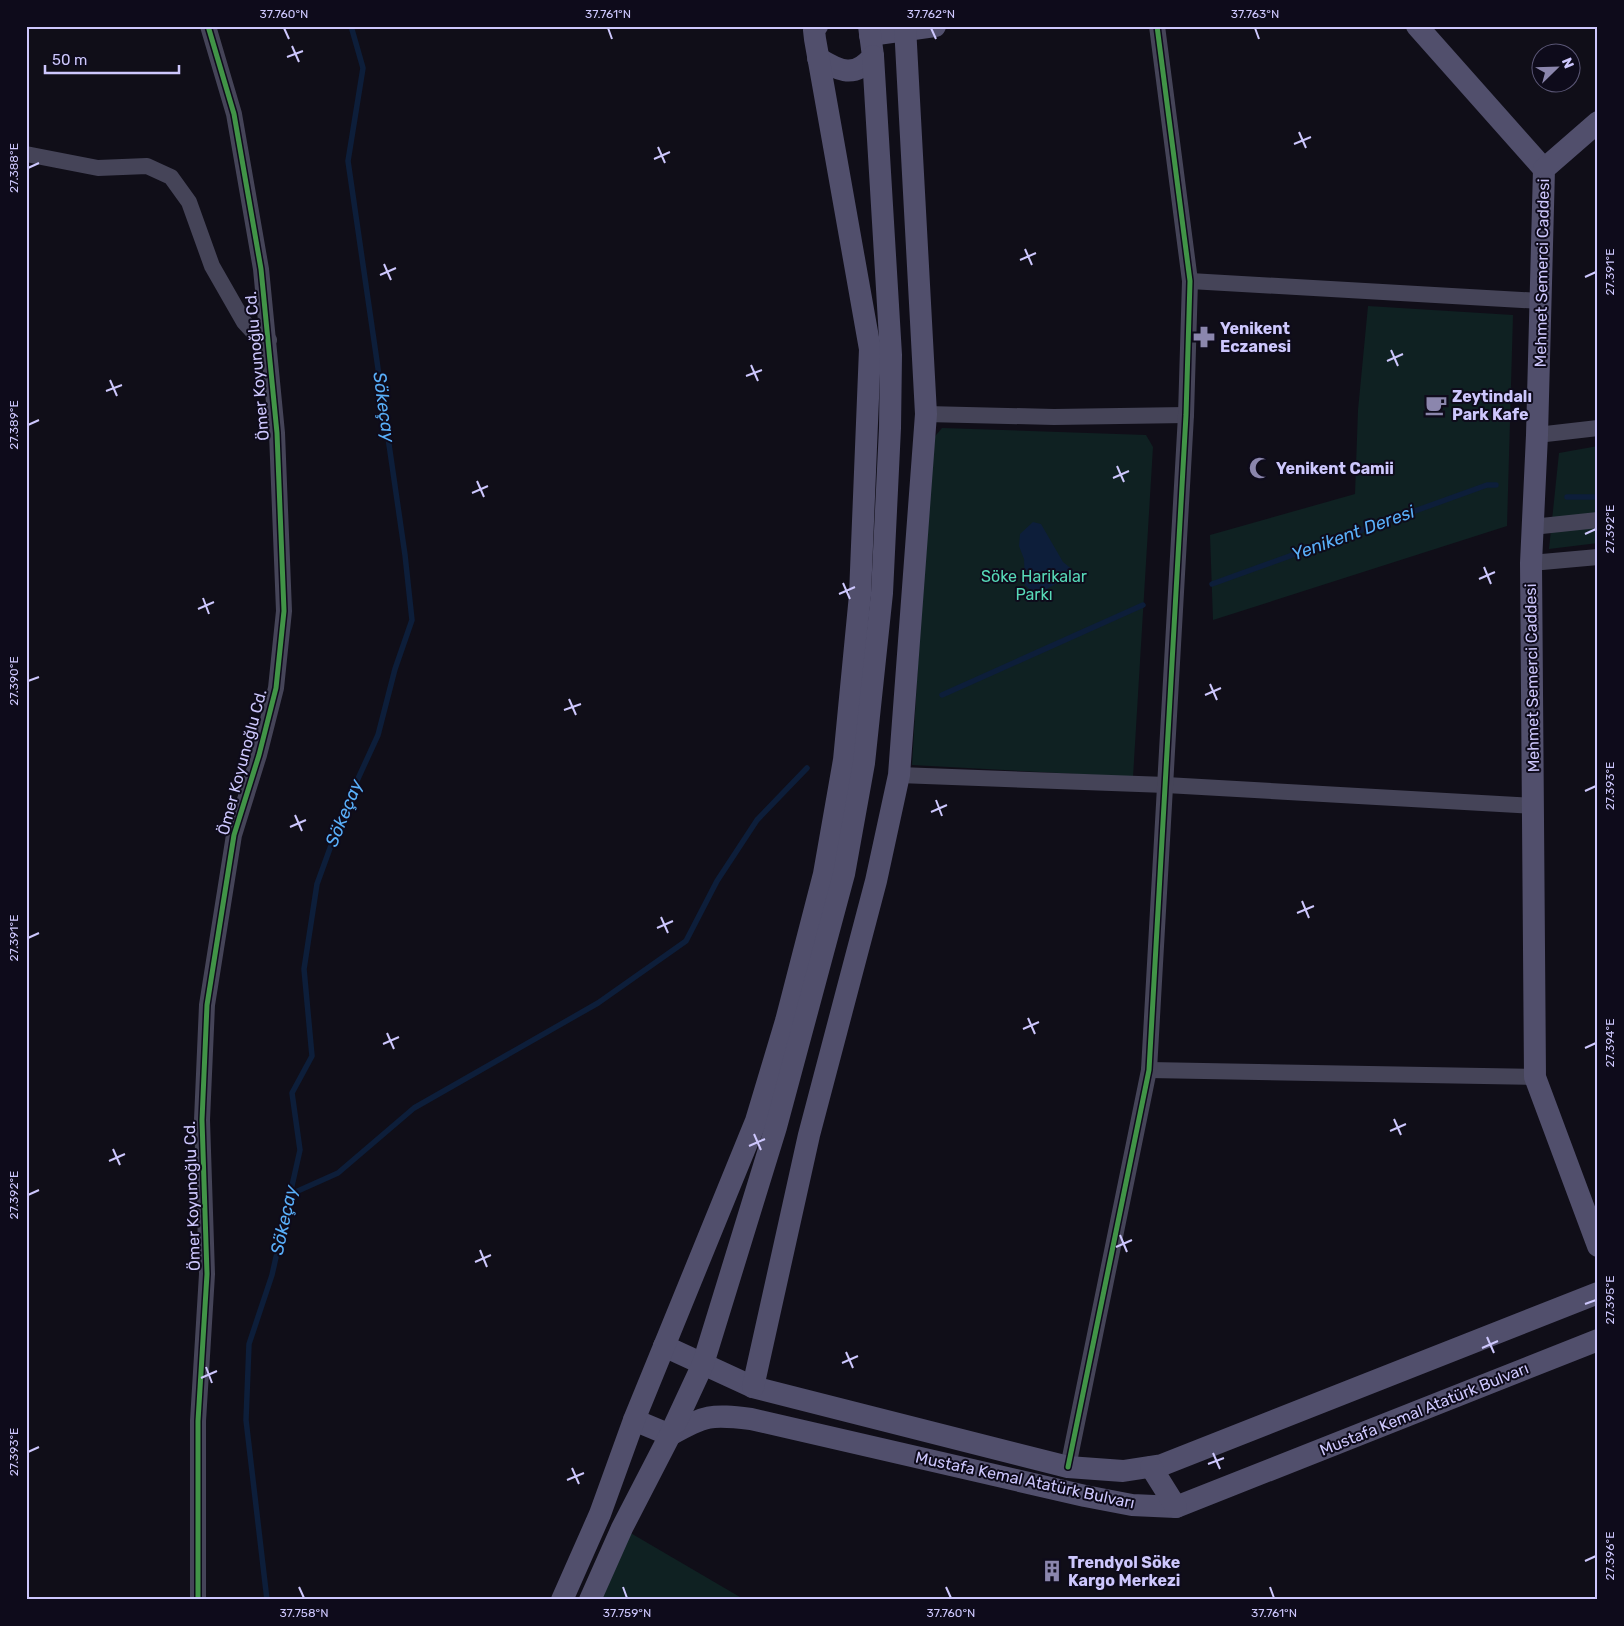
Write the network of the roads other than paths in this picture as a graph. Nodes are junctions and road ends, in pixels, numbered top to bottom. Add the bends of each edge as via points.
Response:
1 (208, 26) edge
2 (935, 26) edge
3 (1157, 26) edge
4 (1417, 26) edge
5 (815, 27) edge
6 (905, 28) edge
7 (871, 39) edge
8 (818, 58) junction
9 (1598, 122) edge
10 (26, 154) edge
11 (1544, 169) junction
12 (1190, 281) junction
13 (1541, 301) junction
14 (269, 340) junction
15 (926, 414) junction
16 (1186, 415) junction
17 (1598, 428) edge
18 (1538, 435) junction
19 (1598, 520) edge
20 (1532, 527) junction
21 (1598, 557) edge
22 (1531, 564) junction
23 (899, 775) junction
24 (1166, 785) junction
25 (1533, 806) junction
26 (1148, 1070) junction
27 (1535, 1078) junction
28 (1598, 1246) edge
29 (1598, 1294) edge
30 (1598, 1340) edge
31 (664, 1346) junction
32 (703, 1364) junction
33 (753, 1387) junction
34 (634, 1420) junction
35 (670, 1435) junction
36 (1068, 1467) junction
37 (1151, 1467) junction
38 (1176, 1507) junction
39 (198, 1600) edge
40 (562, 1600) edge
41 (590, 1600) edge

1 - 14 street, Ömer Koyunoğlu Cd. via 234,114
2 - 6 street
3 - 12 street
4 - 11 street
5 - 8 street
6 - 7 street
6 - 15 street
7 - 8 street via 859,69 838,70
7 - 32 street via 891,392 882,593 864,763 844,874 803,1030
8 - 31 street via 870,349 860,595 844,760 824,874 756,1121
9 - 11 street, Mehmet Semerci Caddesi
10 - 14 street via 98,168 147,166 171,177 189,202 212,266 244,322 256,335
11 - 13 street, Mehmet Semerci Caddesi
12 - 13 street
12 - 16 street
13 - 18 street, Mehmet Semerci Caddesi
14 - 39 street, Ömer Koyunoğlu Cd. via 277,433 284,611 276,688 234,835 206,1005 202,1120 207,1274 198,1421
15 - 16 street via 1054,417
15 - 23 street
16 - 24 street
17 - 18 street
18 - 20 street, Mehmet Semerci Caddesi
19 - 20 street
20 - 22 street, Mehmet Semerci Caddesi
21 - 22 street
22 - 25 street, Mehmet Semerci Caddesi
23 - 24 street
23 - 33 street via 876,881 809,1136
24 - 25 street
24 - 26 street
25 - 27 street, Mehmet Semerci Caddesi
26 - 27 street
26 - 36 street
27 - 28 street, Mehmet Semerci Caddesi
29 - 37 street, Mustafa Kemal Atatürk Bulvarı
30 - 38 street, Mustafa Kemal Atatürk Bulvarı
31 - 32 street, Mustafa Kemal Atatürk Bulvarı
31 - 34 street
32 - 33 street, Mustafa Kemal Atatürk Bulvarı
32 - 35 street
33 - 36 street, Mustafa Kemal Atatürk Bulvarı
34 - 35 street
34 - 40 street via 600,1514
35 - 38 street, Mustafa Kemal Atatürk Bulvarı via 700,1418 751,1419 1085,1496 1132,1505
35 - 41 street via 622,1528
36 - 37 street, Mustafa Kemal Atatürk Bulvarı via 1124,1471
37 - 38 street

